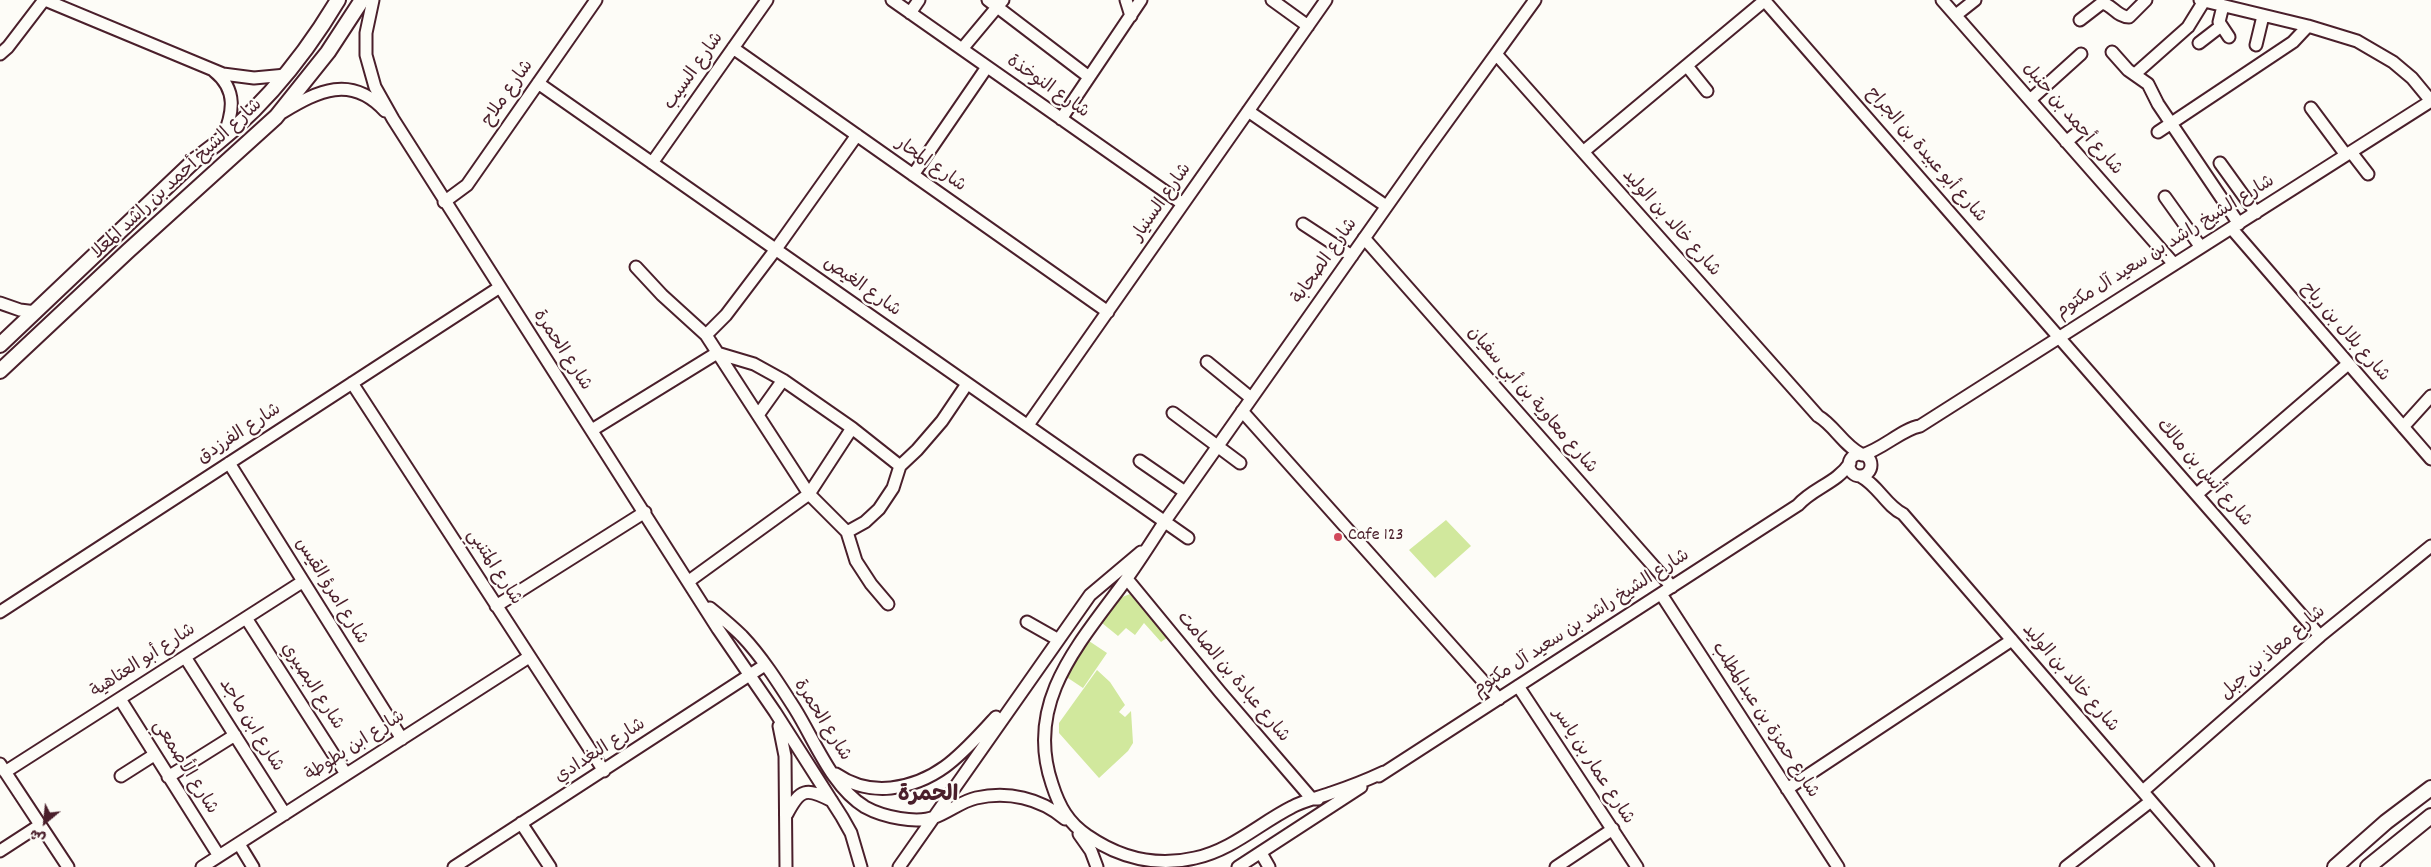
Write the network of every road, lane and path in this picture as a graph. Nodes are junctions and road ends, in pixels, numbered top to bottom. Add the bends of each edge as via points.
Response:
1 (44, 0) edge
2 (338, 0) edge
3 (362, 0) edge
4 (373, 0) edge
5 (596, 0) edge
6 (767, 0) edge
7 (892, 0) edge
8 (919, 0) edge
9 (1126, 0) edge
10 (1141, 0) edge
11 (1272, 0) edge
12 (1326, 0) edge
13 (1535, 0) edge
14 (1764, 0) edge
15 (1942, 0) edge
16 (1975, 0) edge
17 (2146, 0) edge
18 (2202, 0) edge
19 (996, 2) edge
20 (2117, 5) edge
21 (2224, 6) junction
22 (910, 13) junction
23 (1131, 16) junction
24 (1956, 16) junction
25 (2263, 16) junction
26 (2196, 17) junction
27 (2080, 20) dead end
28 (1308, 26) junction
29 (2308, 26) junction
30 (2216, 29) junction
31 (2229, 37) dead end
32 (2199, 43) dead end
33 (2256, 45) dead end
34 (733, 48) junction
35 (962, 49) junction
36 (2112, 52) dead end
37 (0, 54) edge
38 (1496, 54) junction
39 (2081, 54) dead end
40 (1687, 66) junction
41 (987, 67) junction
42 (212, 70) junction
43 (2135, 74) junction
44 (286, 75) junction
45 (1089, 77) junction
46 (538, 83) junction
47 (1706, 91) dead end
48 (2030, 100) junction
49 (2431, 101) edge
50 (2311, 108) dead end
51 (1248, 111) junction
52 (276, 117) junction
53 (393, 119) junction
54 (1061, 119) junction
55 (2172, 123) junction
56 (2078, 132) dead end
57 (2158, 132) dead end
58 (857, 135) junction
59 (222, 140) junction
60 (2066, 142) junction
61 (1583, 152) junction
62 (2349, 154) junction
63 (652, 163) junction
64 (2220, 163) dead end
65 (2368, 174) dead end
66 (913, 175) junction
67 (2165, 197) dead end
68 (444, 202) junction
69 (1183, 204) junction
70 (1386, 206) junction
71 (2256, 213) junction
72 (1303, 224) dead end
73 (2235, 226) junction
74 (1364, 238) junction
75 (2200, 246) junction
76 (776, 250) junction
77 (1352, 256) junction
78 (2173, 264) junction
79 (636, 267) dead end
80 (500, 288) junction
81 (1, 304) edge
82 (36, 312) junction
83 (1108, 312) junction
84 (17, 329) junction
85 (706, 335) junction
86 (2060, 336) junction
87 (0, 345) edge
88 (717, 353) junction
89 (1207, 362) dead end
90 (2348, 364) junction
91 (0, 372) edge
92 (783, 380) junction
93 (352, 383) junction
94 (967, 384) junction
95 (2431, 396) edge
96 (1251, 398) junction
97 (1242, 411) junction
98 (1173, 413) dead end
99 (758, 415) junction
100 (1818, 416) junction
101 (1028, 425) junction
102 (1920, 426) junction
103 (2403, 427) junction
104 (852, 428) junction
105 (592, 430) junction
106 (1218, 445) junction
107 (1862, 455) junction
108 (2431, 459) edge
109 (1140, 461) dead end
110 (1240, 462) dead end
111 (229, 463) junction
112 (1850, 463) junction
113 (900, 466) junction
114 (1870, 468) junction
115 (1859, 475) junction
116 (1185, 492) junction
117 (809, 494) junction
118 (2197, 494) junction
119 (1798, 505) junction
120 (644, 512) junction
121 (1903, 514) junction
122 (1165, 521) junction
123 (847, 532) junction
124 (1188, 538) dead end
125 (1148, 546) junction
126 (2431, 546) edge
127 (1127, 579) junction
128 (689, 581) junction
129 (302, 582) junction
130 (1672, 587) junction
131 (1662, 594) junction
132 (701, 600) junction
133 (888, 604) dead end
134 (496, 606) junction
135 (0, 612) edge
136 (246, 618) junction
137 (1027, 622) dead end
138 (2320, 636) junction
139 (1057, 639) junction
140 (2012, 640) junction
141 (185, 657) junction
142 (529, 657) junction
143 (765, 665) junction
144 (750, 676) junction
145 (1518, 686) junction
146 (1020, 692) junction
147 (120, 699) junction
148 (1499, 699) junction
149 (775, 712) junction
150 (235, 735) junction
151 (402, 739) junction
152 (154, 755) junction
153 (3, 768) edge
154 (831, 770) junction
155 (604, 772) junction
156 (1384, 772) junction
157 (346, 774) junction
158 (121, 776) dead end
159 (168, 777) junction
160 (2431, 788) edge
161 (1787, 789) junction
162 (2142, 791) junction
163 (1312, 798) junction
164 (832, 801) junction
165 (2151, 802) junction
166 (285, 814) junction
167 (1321, 814) junction
168 (2431, 816) edge
169 (784, 818) junction
170 (933, 818) junction
171 (2386, 822) junction
172 (521, 823) junction
173 (40, 825) junction
174 (1074, 826) junction
175 (1612, 830) junction
176 (238, 844) junction
177 (0, 851) edge
178 (1261, 853) junction
179 (219, 856) junction
180 (68, 867) edge
181 (202, 867) edge
182 (253, 867) edge
183 (454, 867) edge
184 (550, 867) edge
185 (786, 867) edge
186 (862, 867) edge
187 (899, 867) edge
188 (1096, 867) edge
189 (1238, 867) edge
190 (1269, 867) edge
191 (1556, 867) edge
192 (1637, 867) edge
193 (1838, 867) edge
194 (2066, 867) edge
195 (2208, 867) edge
196 (2335, 867) edge
197 (2360, 867) edge
198 (2368, 867) edge

1 - 37 street
1 - 42 street
2 - 44 main road, شارع الشيخ أحمد بن راشد المعلا via 320,31
3 - 52 main road, شارع الشيخ أحمد بن راشد المعلا via 328,52
4 - 53 street, شارع الحمرة via 366,33 367,60 375,86
5 - 46 street, شارع ملاح
6 - 34 street, شارع السيب
7 - 22 street, شارع النوخذة
8 - 22 street
9 - 23 street
10 - 23 street
11 - 28 street
12 - 28 street, شارع السنيار
13 - 38 street, شارع الصحابة
14 - 40 street
14 - 86 street, شارع أبو عبيدة بن الجراح
15 - 24 street, شارع أحمد بن حنبل
16 - 24 street
17 - 20 street via 2131,16 2124,17
18 - 21 street
18 - 26 street
19 - 35 street
19 - 45 street
20 - 27 street via 2102,3
21 - 25 street
21 - 30 street
22 - 35 street, شارع النوخذة
23 - 45 street
24 - 48 street, شارع أحمد بن حنبل
25 - 29 street
25 - 33 street
26 - 30 street
26 - 43 street
28 - 51 street, شارع السنيار
29 - 49 street via 2357,41 2383,55 2403,70
29 - 55 street via 2293,42
30 - 31 street
30 - 32 street
34 - 58 street, شارع المحار
34 - 63 street, شارع السيب
35 - 41 street, شارع النوخذة
36 - 43 street, شارع بلال بن رباح
38 - 61 street, شارع خالد بن الوليد
38 - 70 street, شارع الصحابة
39 - 48 street
40 - 47 street
40 - 61 street
41 - 54 street, شارع النوخذة
41 - 66 street
42 - 44 street via 244,78
42 - 59 street via 226,84 232,102
43 - 55 street, شارع بلال بن رباح via 2148,84
44 - 59 main road, شارع الشيخ أحمد بن راشد المعلا
45 - 54 street
46 - 63 street, شارع الغيص
46 - 68 street, شارع ملاح via 466,185
48 - 60 street, شارع أحمد بن حنبل
49 - 62 street, شارع الشيخ راشد بن سعيد آل مكتوم
50 - 62 street
51 - 69 street, شارع السنيار
51 - 70 street
52 - 53 street, شارع الحمرة via 312,95 336,89 353,91 368,98
52 - 91 main road, شارع الشيخ أحمد بن راشد المعلا
53 - 68 street, شارع الحمرة
54 - 69 street, شارع النوخذة
55 - 57 street
55 - 73 street, شارع بلال بن رباح
56 - 60 street
58 - 66 street, شارع المحار
58 - 76 street
59 - 82 main road, شارع الشيخ أحمد بن راشد المعلا via 189,166
60 - 78 street, شارع أحمد بن حنبل
61 - 100 street, شارع خالد بن الوليد
62 - 65 street
62 - 71 street, شارع الشيخ راشد بن سعيد آل مكتوم
63 - 76 street, شارع الغيص
64 - 71 street
66 - 83 street, شارع المحار
67 - 75 street
68 - 80 street, شارع الحمرة
69 - 83 street, شارع السنيار
70 - 74 street, شارع الصحابة
71 - 73 street, شارع الشيخ راشد بن سعيد آل مكتوم
72 - 77 street
73 - 75 street, شارع الشيخ راشد بن سعيد آل مكتوم
73 - 90 street, شارع بلال بن رباح
74 - 77 street, شارع الصحابة
74 - 130 street, شارع معاوية بن أبي سفيان
75 - 78 street, شارع الشيخ راشد بن سعيد آل مكتوم
76 - 85 street via 726,315
76 - 94 street, شارع الغيص
77 - 96 street, شارع الصحابة
78 - 86 street, شارع الشيخ راشد بن سعيد آل مكتوم
79 - 85 street
80 - 93 street, شارع الفرزدق
80 - 105 street, شارع الحمرة
81 - 82 street
81 - 84 street via 14,318
82 - 84 main road, شارع الشيخ أحمد بن راشد المعلا
83 - 101 street, شارع السنيار
84 - 87 main road, شارع الشيخ أحمد بن راشد المعلا
85 - 88 street
86 - 102 street, شارع الشيخ راشد بن سعيد آل مكتوم
86 - 118 street, شارع أنس بن مالك
88 - 92 street via 754,364
88 - 99 street
88 - 105 street
89 - 96 street
90 - 103 street, شارع بلال بن رباح
90 - 118 street
92 - 99 street
92 - 104 street
93 - 111 street, شارع الفرزدق
93 - 134 street, شارع المتنبي
94 - 101 street, شارع الغيص
94 - 113 street via 930,436
95 - 103 street
96 - 97 street, شارع الصحابة
97 - 106 street, شارع الصحابة
97 - 148 street
98 - 106 street
99 - 117 street
100 - 107 street, شارع خالد بن الوليد
100 - 112 street, شارع خالد بن الوليد via 1821,425 1842,448
101 - 122 street, شارع الغيص
102 - 107 street, شارع الشيخ راشد بن سعيد آل مكتوم
102 - 114 street, شارع الشيخ راشد بن سعيد آل مكتوم via 1882,454
103 - 108 street, شارع بلال بن رباح
104 - 113 street
104 - 117 street
105 - 120 street, شارع الحمرة
106 - 110 street
106 - 116 street, شارع الصحابة
107 - 112 street via 1855,456
107 - 114 street via 1869,459
109 - 116 street
111 - 129 street, شارع امرؤ القيس
111 - 135 street, شارع الفرزدق
112 - 115 street via 1851,471
112 - 119 street, شارع الشيخ راشد بن سعيد آل مكتوم via 1840,475
113 - 123 street via 893,488 879,509
114 - 115 street via 1868,473
114 - 121 street, شارع خالد بن الوليد
115 - 119 street, شارع الشيخ راشد بن سعيد آل مكتوم
115 - 121 street, شارع خالد بن الوليد
116 - 122 street, شارع الصحابة
117 - 123 street
117 - 128 street
118 - 138 street, شارع أنس بن مالك
119 - 130 street, شارع الشيخ راشد بن سعيد آل مكتوم
120 - 128 street, شارع الحمرة
120 - 134 street
121 - 140 street, شارع خالد بن الوليد
122 - 124 street, شارع الغيص
122 - 125 street, شارع الصحابة
123 - 133 street via 856,561
125 - 127 street, شارع الشيخ راشد بن سعيد آل مكتوم
125 - 139 street via 1090,595
126 - 138 street, شارع معاذ بن جبل
127 - 163 street, شارع عبادة بن الصامت
127 - 174 street, شارع الشيخ راشد بن سعيد آل مكتوم via 1091,627 1066,667 1049,703 1043,747 1048,774 1058,803
128 - 132 street, شارع الحمرة
129 - 136 street, شارع أبو العتاهية
129 - 151 street, شارع امرؤ القيس
130 - 131 street, شارع الشيخ راشد بن سعيد آل مكتوم
131 - 145 street, شارع الشيخ راشد بن سعيد آل مكتوم
131 - 161 street, شارع حمزة بن عبدالمطلب
132 - 143 street, شارع الحمرة via 740,634
132 - 144 street, شارع الحمرة
134 - 142 street, شارع المتنبي
136 - 141 street, شارع أبو العتاهية
136 - 157 street, شارع البصيري
137 - 139 street
138 - 162 street, شارع معاذ بن جبل
139 - 146 street
140 - 161 street
140 - 162 street, شارع خالد بن الوليد
141 - 147 street, شارع أبو العتاهية
141 - 150 street, شارع ابن ماجد
142 - 151 street, شارع ابن بطوطة
142 - 155 street, شارع المتنبي
143 - 144 street, شارع البغدادي
143 - 154 street, شارع الحمرة
144 - 149 street, شارع الحمرة
144 - 155 street, شارع البغدادي
145 - 148 street, شارع الشيخ راشد بن سعيد آل مكتوم
145 - 175 street, شارع عمار بن ياسر
146 - 154 street via 954,761 929,779 882,789 844,780
146 - 170 street
147 - 152 street, شارع الأصمعي
147 - 153 street, شارع أبو العتاهية
148 - 156 street, شارع الشيخ راشد بن سعيد آل مكتوم
149 - 164 street, شارع الحمرة
149 - 169 street via 784,740
150 - 159 street
150 - 166 street, شارع ابن ماجد
151 - 157 street, شارع ابن بطوطة
152 - 158 street
152 - 159 street, شارع الأصمعي
153 - 173 street
154 - 170 street, شارع الحمرة via 851,796 866,808 912,820
155 - 172 street, شارع البغدادي
156 - 163 street, شارع الشيخ راشد بن سعيد آل مكتوم
156 - 167 street, شارع الشيخ راشد بن سعيد آل مكتوم
157 - 166 street, شارع ابن بطوطة
159 - 179 street, شارع الأصمعي
160 - 171 main road
161 - 193 street, شارع حمزة بن عبدالمطلب
162 - 165 street, شارع خالد بن الوليد
163 - 167 street, شارع عبادة بن الصامت via 1323,802
163 - 174 street, شارع الشيخ راشد بن سعيد آل مكتوم via 1216,852 1169,862 1122,855
164 - 169 street via 811,791 802,792
164 - 186 street, شارع الحمرة via 851,833
165 - 194 street
165 - 195 street, شارع خالد بن الوليد
166 - 176 street, شارع ابن بطوطة
167 - 178 street, شارع الشيخ راشد بن سعيد آل مكتوم
168 - 198 main road
169 - 185 street
170 - 174 street via 975,798 1019,796 1042,803
170 - 187 street
171 - 196 main road
171 - 197 main road via 2395,830 2393,838
172 - 183 street, شارع البغدادي
172 - 184 street
173 - 177 street
173 - 180 street
174 - 188 street via 1091,851
175 - 191 street
175 - 192 street, شارع عمار بن ياسر
176 - 179 street, شارع ابن بطوطة
176 - 182 street
178 - 189 street, شارع الشيخ راشد بن سعيد آل مكتوم
178 - 190 street
179 - 181 street, شارع ابن بطوطة

